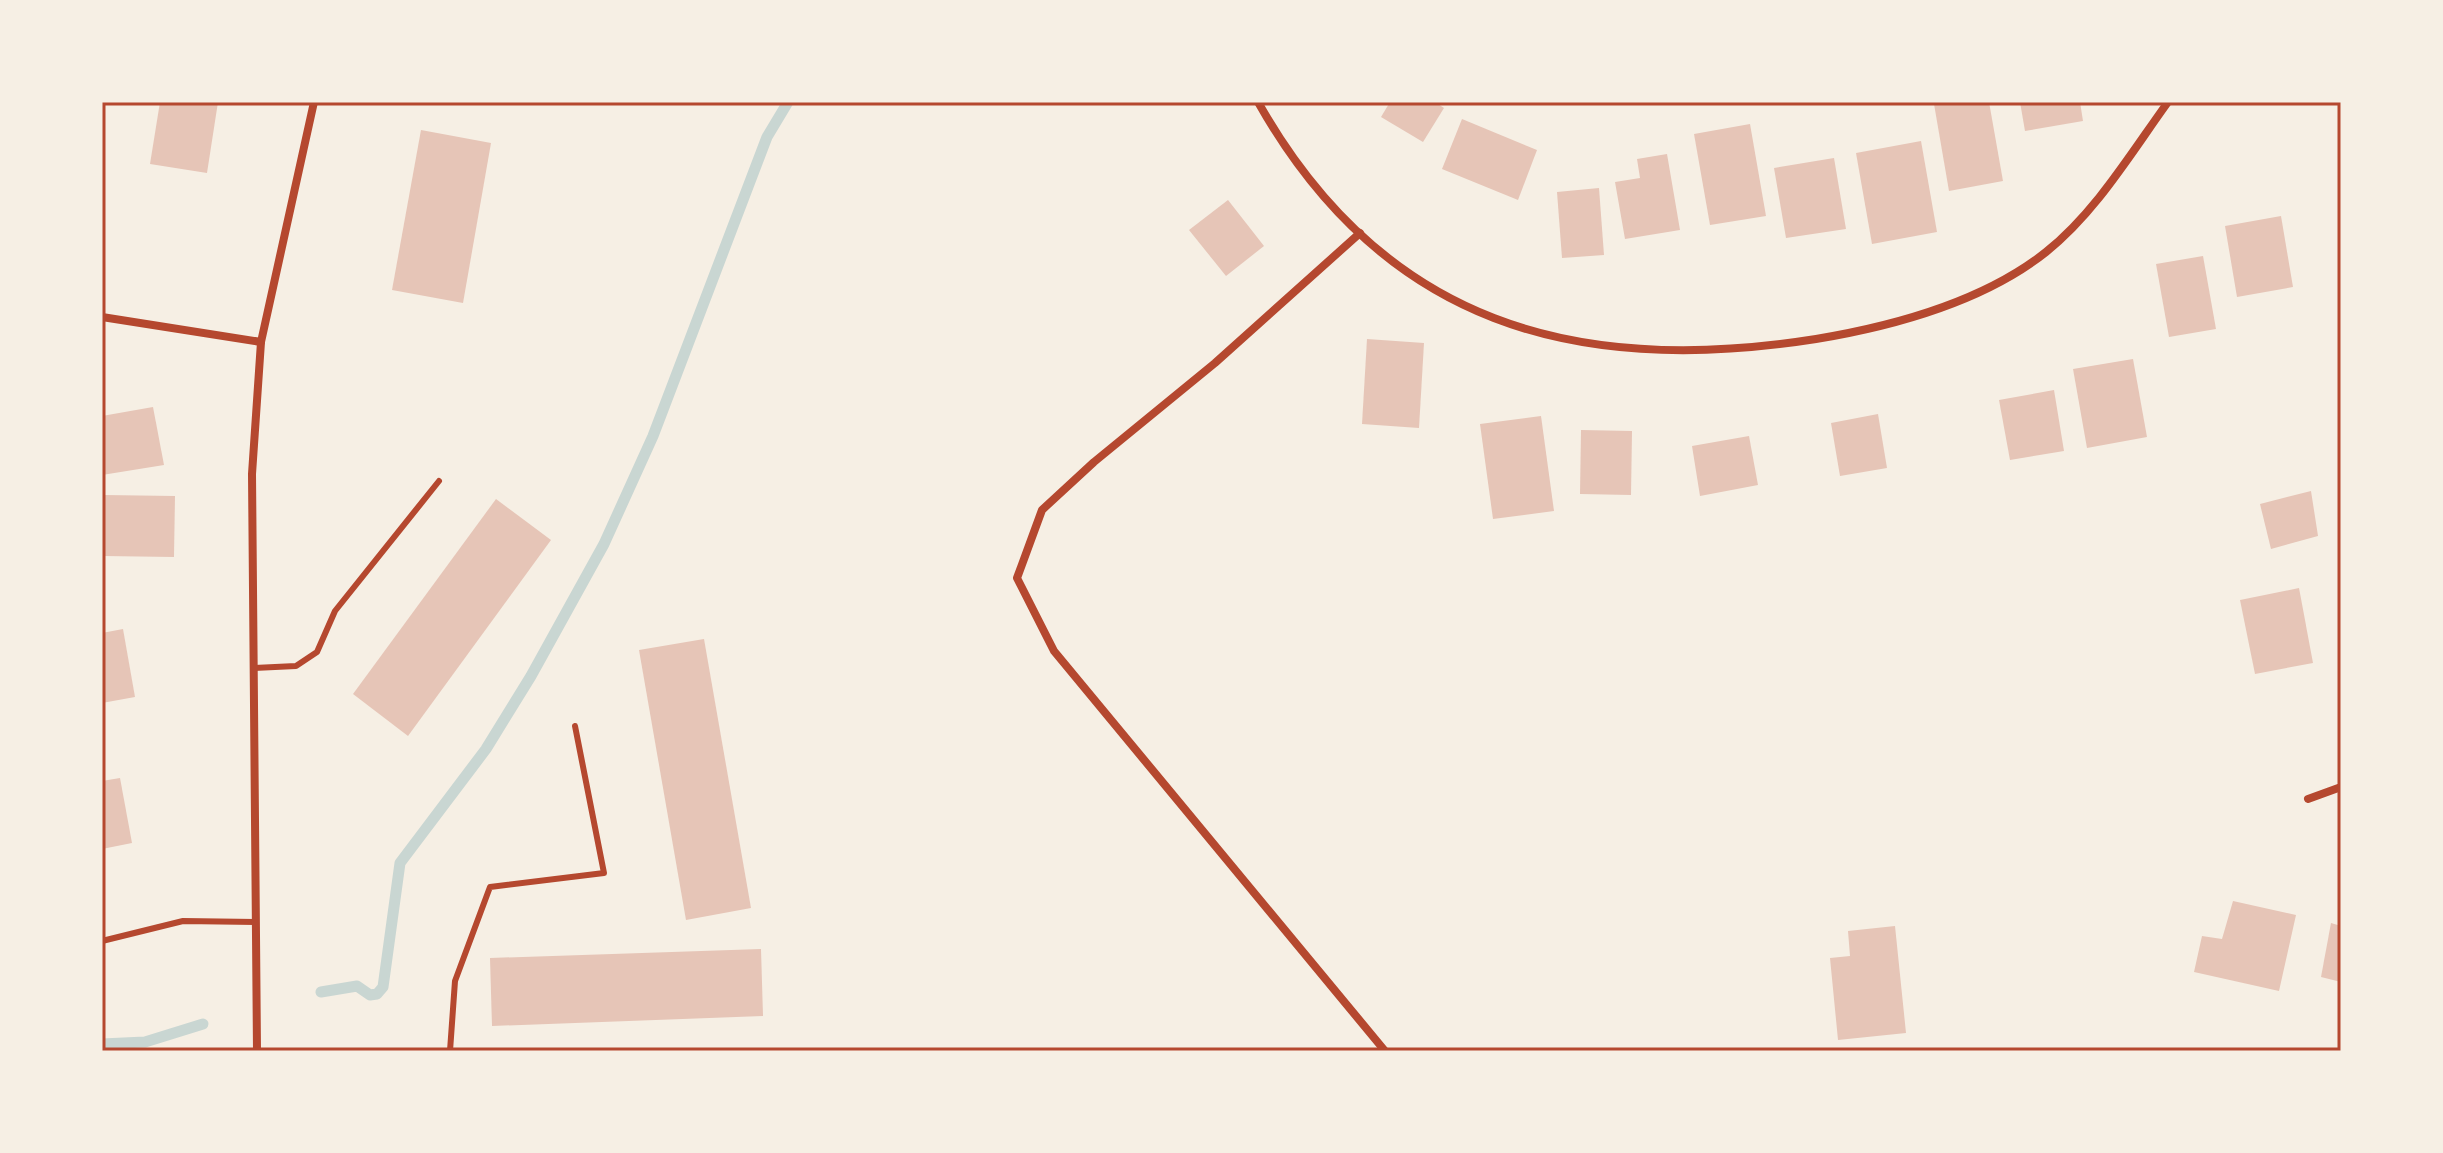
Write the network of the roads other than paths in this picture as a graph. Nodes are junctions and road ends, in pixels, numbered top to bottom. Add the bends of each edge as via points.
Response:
1 (314, 102) edge
2 (1258, 102) edge
3 (2168, 102) edge
4 (1360, 233) junction
5 (102, 317) edge
6 (261, 342) junction
7 (439, 481) dead end
8 (254, 668) junction
9 (575, 726) dead end
10 (2341, 787) edge
11 (2308, 799) dead end
12 (256, 922) junction
13 (102, 941) edge
14 (257, 1051) edge
15 (450, 1051) edge
16 (1385, 1051) edge

1 - 6 street
2 - 4 street via 1294,160
3 - 4 street via 2103,192 2044,253 1978,292 1919,315 1842,335 1724,352 1615,350 1560,339 1504,322 1439,293 1398,267
4 - 16 street via 1042,510 1017,578 1054,651
5 - 6 street
6 - 8 street via 252,474
7 - 8 lane via 335,611 317,652 296,666
8 - 12 street
9 - 15 lane via 604,873 490,887 455,981
10 - 11 street
12 - 13 lane via 183,921
12 - 14 street

